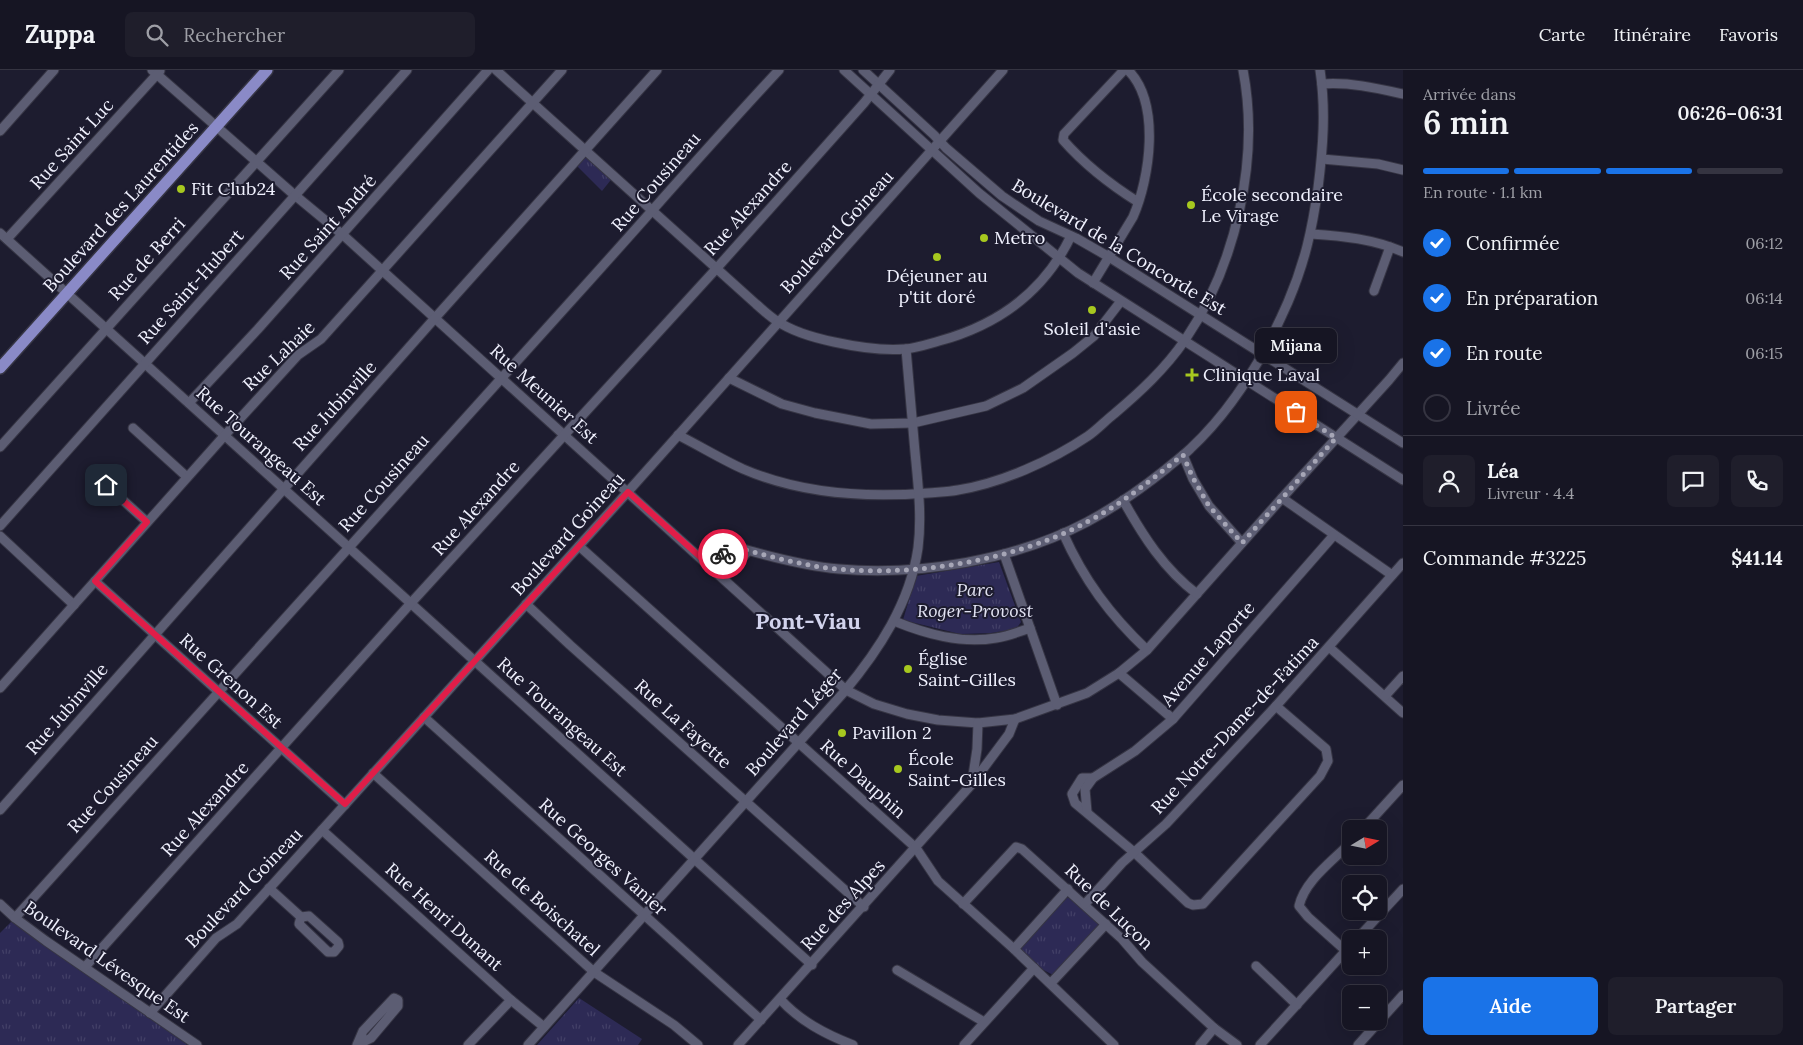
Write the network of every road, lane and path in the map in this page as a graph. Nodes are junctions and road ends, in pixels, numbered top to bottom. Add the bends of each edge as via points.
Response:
1 (54, 70) edge
2 (267, 70) edge
3 (339, 70) edge
4 (408, 70) edge
5 (488, 70) edge
6 (496, 70) edge
7 (562, 70) edge
8 (657, 70) edge
9 (779, 70) edge
10 (844, 70) edge
11 (863, 70) edge
12 (890, 70) edge
13 (1002, 70) edge
14 (1126, 70) edge
15 (1243, 70) edge
16 (1320, 70) edge
17 (157, 71) edge
18 (879, 84) junction
19 (1322, 84) junction
20 (1403, 94) edge
21 (871, 95) junction
22 (533, 103) junction
23 (217, 126) junction
24 (0, 131) edge
25 (940, 140) junction
26 (586, 150) junction
27 (931, 150) junction
28 (1322, 159) junction
29 (256, 161) junction
30 (1403, 170) edge
31 (294, 195) junction
32 (1138, 202) junction
33 (653, 211) junction
34 (0, 233) edge
35 (1311, 234) junction
36 (343, 235) junction
37 (1071, 236) junction
38 (8, 239) junction
39 (1390, 247) junction
40 (1403, 252) edge
41 (1109, 257) junction
42 (1059, 258) junction
43 (716, 269) junction
44 (383, 271) junction
45 (1093, 283) junction
46 (1374, 292) dead end
47 (67, 293) junction
48 (1121, 302) junction
49 (1200, 314) junction
50 (435, 318) junction
51 (778, 322) junction
52 (106, 328) junction
53 (1184, 341) junction
54 (906, 349) junction
55 (1262, 355) junction
56 (144, 363) junction
57 (1403, 363) edge
58 (0, 368) edge
59 (502, 378) junction
60 (729, 378) junction
61 (1246, 380) junction
62 (189, 403) junction
63 (1358, 414) junction
64 (913, 423) junction
65 (133, 428) dead end
66 (565, 434) junction
67 (225, 435) junction
68 (678, 435) junction
69 (1336, 438) junction
70 (1403, 443) edge
71 (0, 447) edge
72 (1183, 455) junction
73 (92, 472) dead end
74 (187, 477) junction
75 (1403, 480) edge
76 (284, 488) junction
77 (628, 492) junction
78 (919, 494) junction
79 (1282, 498) junction
80 (1124, 500) junction
81 (147, 522) junction
82 (0, 526) edge
83 (1063, 534) junction
84 (1334, 535) junction
85 (0, 536) edge
86 (1242, 543) junction
87 (348, 546) junction
88 (579, 546) junction
89 (748, 550) junction
90 (1004, 554) junction
91 (1403, 563) edge
92 (708, 564) junction
93 (912, 569) junction
94 (1392, 575) junction
95 (724, 578) junction
96 (95, 581) junction
97 (1197, 594) junction
98 (74, 604) junction
99 (412, 604) junction
100 (526, 604) junction
101 (894, 621) junction
102 (1030, 628) junction
103 (155, 634) junction
104 (1329, 647) junction
105 (1146, 650) junction
106 (475, 661) junction
107 (1119, 673) junction
108 (1403, 676) edge
109 (0, 688) edge
110 (846, 690) junction
111 (218, 691) junction
112 (1385, 696) junction
113 (1057, 704) junction
114 (1276, 706) junction
115 (1403, 713) edge
116 (424, 718) junction
117 (1015, 719) junction
118 (1173, 719) junction
119 (978, 723) junction
120 (799, 744) junction
121 (282, 748) junction
122 (374, 773) junction
123 (1093, 778) junction
124 (971, 785) junction
125 (1403, 785) edge
126 (745, 801) junction
127 (345, 804) junction
128 (0, 810) edge
129 (1087, 812) junction
130 (1371, 820) edge
131 (322, 830) junction
132 (916, 848) junction
133 (1342, 851) edge
134 (1134, 854) junction
135 (694, 859) junction
136 (269, 888) junction
137 (1068, 889) junction
138 (1403, 889) edge
139 (0, 904) edge
140 (963, 904) junction
141 (1085, 904) junction
142 (864, 907) junction
143 (644, 915) junction
144 (301, 917) junction
145 (15, 918) junction
146 (1106, 924) junction
147 (1365, 930) edge
148 (1342, 944) edge
149 (1014, 949) junction
150 (1342, 955) edge
151 (812, 964) junction
152 (1256, 966) dead end
153 (85, 967) junction
154 (1034, 968) junction
155 (897, 970) dead end
156 (594, 972) junction
157 (1051, 983) junction
158 (1403, 995) edge
159 (511, 1000) junction
160 (780, 1000) junction
161 (1297, 1005) junction
162 (150, 1013) junction
163 (761, 1020) junction
164 (984, 1022) junction
165 (544, 1027) junction
166 (1214, 1028) junction
167 (841, 1043) edge
168 (197, 1045) edge
169 (357, 1045) edge
170 (468, 1045) edge
171 (528, 1045) edge
172 (698, 1045) edge
173 (738, 1045) edge
174 (853, 1045) edge
175 (964, 1045) edge
176 (1114, 1045) edge
177 (1200, 1045) edge
178 (1236, 1045) edge
179 (1260, 1045) edge
180 (1358, 1045) edge

1 - 24 street
2 - 23 main road, Boulevard des Laurentides
3 - 29 street, Rue de Berri
4 - 31 street, Rue Saint-Hubert
5 - 36 street, Rue Saint André
6 - 22 street
7 - 22 street, Rue Lahaie
8 - 26 street, Rue Jubinville
9 - 33 street, Rue Cousineau
10 - 21 street, Boulevard de la Concorde Est
11 - 18 street, Boulevard de la Concorde Est
12 - 18 street, Rue Alexandre
13 - 25 street, Boulevard Goineau
14 - 32 street via 1141,91 1148,119 1147,164
14 - 32 street via 1064,134 1063,140 1105,179
15 - 49 street via 1249,141 1247,171 1233,237
16 - 19 street
17 - 23 street, Rue Meunier Est
17 - 38 street, Rue Saint Luc
18 - 21 street, Rue Alexandre
18 - 25 street, Boulevard de la Concorde Est
19 - 20 street via 1362,85
19 - 28 street
21 - 27 street, Boulevard de la Concorde Est
21 - 43 street, Rue Alexandre
22 - 26 street
22 - 44 street, Rue Lahaie
23 - 29 street, Rue Meunier Est
23 - 47 main road, Boulevard des Laurentides
25 - 27 street, Boulevard Goineau
25 - 37 street, Boulevard de la Concorde Est via 1008,200
26 - 33 street
26 - 50 street, Rue Jubinville
27 - 42 street, Boulevard de la Concorde Est
27 - 51 street, Boulevard Goineau
28 - 30 street via 1378,164
28 - 35 street
29 - 31 street, Rue Meunier Est
29 - 52 street, Rue de Berri
31 - 36 street, Rue Meunier Est
31 - 56 street, Rue Saint-Hubert
32 - 41 street
33 - 43 street
33 - 59 street, Rue Cousineau
34 - 38 street, Rue Tourangeau Est
35 - 39 street via 1351,237
35 - 55 street via 1298,280
36 - 44 street, Rue Meunier Est
36 - 62 street, Rue Saint André
37 - 41 street, Boulevard de la Concorde Est
37 - 42 street
38 - 47 street, Rue Tourangeau Est
39 - 40 street
39 - 46 street
41 - 45 street
41 - 49 street, Boulevard de la Concorde Est
42 - 45 street, Boulevard de la Concorde Est
42 - 54 street via 1020,302 998,318 948,339
43 - 51 street
43 - 66 street, Rue Alexandre
44 - 50 street, Rue Meunier Est
44 - 67 street, Rue Lahaie via 320,339 298,355
45 - 48 street, Boulevard de la Concorde Est
47 - 52 street, Rue Tourangeau Est
47 - 58 main road, Boulevard des Laurentides
48 - 53 street, Boulevard de la Concorde Est
48 - 64 street via 1094,336 1023,388 986,406
49 - 53 street
49 - 55 street, Boulevard de la Concorde Est
50 - 59 street, Rue Meunier Est
50 - 76 street, Rue Jubinville
51 - 54 street via 800,332 852,346
51 - 60 street, Boulevard Goineau
52 - 56 street, Rue Tourangeau Est
52 - 71 street, Rue de Berri
53 - 61 street, Boulevard de la Concorde Est
53 - 78 street via 1141,391 1064,451 1030,468 987,483
54 - 64 street, Boulevard Léger
55 - 61 street
55 - 63 street, Boulevard de la Concorde Est
56 - 62 street, Rue Tourangeau Est
56 - 82 street, Rue Saint-Hubert
57 - 63 street, Rue Meunier Est
59 - 66 street, Rue Meunier Est
59 - 87 street, Rue Cousineau
60 - 64 street via 782,404 815,413 871,424
60 - 68 street, Boulevard Goineau
61 - 69 street, Boulevard de la Concorde Est
61 - 72 street via 1226,409
62 - 67 street, Rue Tourangeau Est
63 - 69 street, Rue Meunier Est
63 - 70 street, Boulevard de la Concorde Est
64 - 78 street, Boulevard Léger
65 - 74 street
66 - 77 street, Rue Meunier Est
66 - 99 street, Rue Alexandre
67 - 74 street, Rue Lahaie
67 - 76 street, Rue Tourangeau Est
68 - 77 street, Boulevard Goineau
68 - 78 street via 743,469 815,490 876,496
69 - 75 street, Boulevard de la Concorde Est
69 - 79 street, Rue Meunier Est
72 - 80 street
72 - 86 street via 1209,506
73 - 81 street
74 - 81 street, Rue Lahaie
76 - 87 street, Rue Tourangeau Est
76 - 103 street, Rue Jubinville
77 - 88 street, Boulevard Goineau
77 - 92 street, Rue Meunier Est
78 - 93 street, Boulevard Léger via 918,549
79 - 84 street
79 - 86 street, Rue Meunier Est
80 - 83 street
80 - 97 street via 1159,558 1179,581
81 - 96 street, Rue Lahaie
83 - 90 street
83 - 105 street via 1104,605
84 - 94 street
84 - 118 street, Avenue Laporte
85 - 98 street
86 - 97 street, Rue Meunier Est
87 - 99 street, Rue Tourangeau Est
87 - 111 street, Rue Cousineau
88 - 100 street, Boulevard Goineau
88 - 120 street, Rue Dauphin
89 - 92 street via 733,546
89 - 93 street via 814,566 895,571
89 - 95 street
90 - 93 street via 959,564
90 - 102 street
91 - 94 street, Rue Notre-Dame-de-Fatima
92 - 95 street, Rue Meunier Est
93 - 101 street, Boulevard Léger
94 - 104 street, Rue Notre-Dame-de-Fatima
95 - 110 street, Rue Meunier Est
96 - 98 street, Rue Lahaie
96 - 103 street, Rue Grenon Est
97 - 105 street, Rue Meunier Est
98 - 109 street, Rue Lahaie
99 - 106 street, Rue Tourangeau Est
99 - 121 street, Rue Alexandre
100 - 106 street, Boulevard Goineau
100 - 126 street, Rue La Fayette
101 - 102 street via 922,632 971,640 996,638
101 - 110 street, Boulevard Léger via 880,646
102 - 113 street
103 - 111 street, Rue Grenon Est
103 - 128 street, Rue Jubinville
104 - 112 street
104 - 114 street, Rue Notre-Dame-de-Fatima
105 - 107 street, Rue Meunier Est
106 - 116 street, Boulevard Goineau
106 - 135 street, Rue Tourangeau Est
107 - 113 street, Rue Meunier Est via 1087,693
107 - 118 street
108 - 112 street
110 - 119 street, Rue Meunier Est via 874,704 907,714
110 - 120 street, Boulevard Léger
111 - 121 street, Rue Grenon Est
111 - 145 street, Rue Cousineau
112 - 115 street
113 - 117 street, Rue Meunier Est
114 - 134 street, Rue Notre-Dame-de-Fatima
114 - 134 street, Avenue Laporte via 1326,749 1328,761 1320,776 1203,904 1188,903
116 - 122 street, Boulevard Goineau
116 - 143 street, Rue Georges Vanier
117 - 119 street, Rue Meunier Est
117 - 124 street, Rue des Alpes via 1009,734
118 - 123 street, Avenue Laporte via 1135,751
119 - 124 street
120 - 126 street, Boulevard Léger
120 - 132 street, Rue Dauphin
121 - 127 street, Rue Grenon Est
121 - 153 street, Rue Alexandre
122 - 127 street, Boulevard Goineau
122 - 156 street, Rue de Boischatel
123 - 129 street via 1085,790
123 - 129 street, Avenue Laporte via 1082,778 1072,794 1075,802
124 - 132 street, Rue des Alpes
125 - 130 street
126 - 135 street, Boulevard Léger
126 - 142 street, Rue La Fayette
127 - 131 street, Boulevard Goineau
129 - 134 street, Avenue Laporte
131 - 136 street, Boulevard Goineau
131 - 159 street, Rue Henri Dunant
132 - 140 street, Rue Dauphin via 938,881
132 - 142 street, Rue des Alpes
133 - 148 street via 1312,882 1299,906 1308,918
134 - 141 street, Rue Notre-Dame-de-Fatima
135 - 143 street, Boulevard Léger
135 - 151 street, Rue Tourangeau Est
136 - 144 street
136 - 162 street, Boulevard Goineau via 237,924 216,938
137 - 140 street, Rue de Luçon via 1016,847
137 - 141 street, Rue de Luçon
137 - 149 street
138 - 147 street
139 - 145 street, Boulevard Lévesque Est
140 - 149 street, Rue Dauphin
141 - 146 street, Rue de Luçon
142 - 151 street, Rue des Alpes
143 - 156 street, Boulevard Léger
143 - 163 street, Rue Georges Vanier
144 - 144 street via 299,924 328,952 334,952 338,942 309,916
145 - 153 street, Boulevard Lévesque Est
146 - 157 street
146 - 166 street, Rue de Luçon
149 - 154 street, Rue Dauphin
150 - 161 street
151 - 160 street, Rue des Alpes
152 - 161 street
153 - 162 street, Boulevard Lévesque Est
154 - 157 street, Rue Dauphin
154 - 164 street
155 - 164 street
156 - 165 street, Boulevard Léger
156 - 172 street, Rue de Boischatel via 674,1025
157 - 176 street, Rue Dauphin
158 - 180 street
159 - 165 street, Rue Henri Dunant
159 - 170 street
160 - 163 street, Rue des Alpes
160 - 167 street via 804,1022
161 - 179 street
162 - 168 street, Boulevard Lévesque Est
163 - 173 street, Rue des Alpes
164 - 175 street
165 - 171 street, Boulevard Léger
166 - 177 street
166 - 178 street, Rue de Luçon
167 - 174 street
169 - 169 street via 371,1038 398,1006 396,998 363,1031

